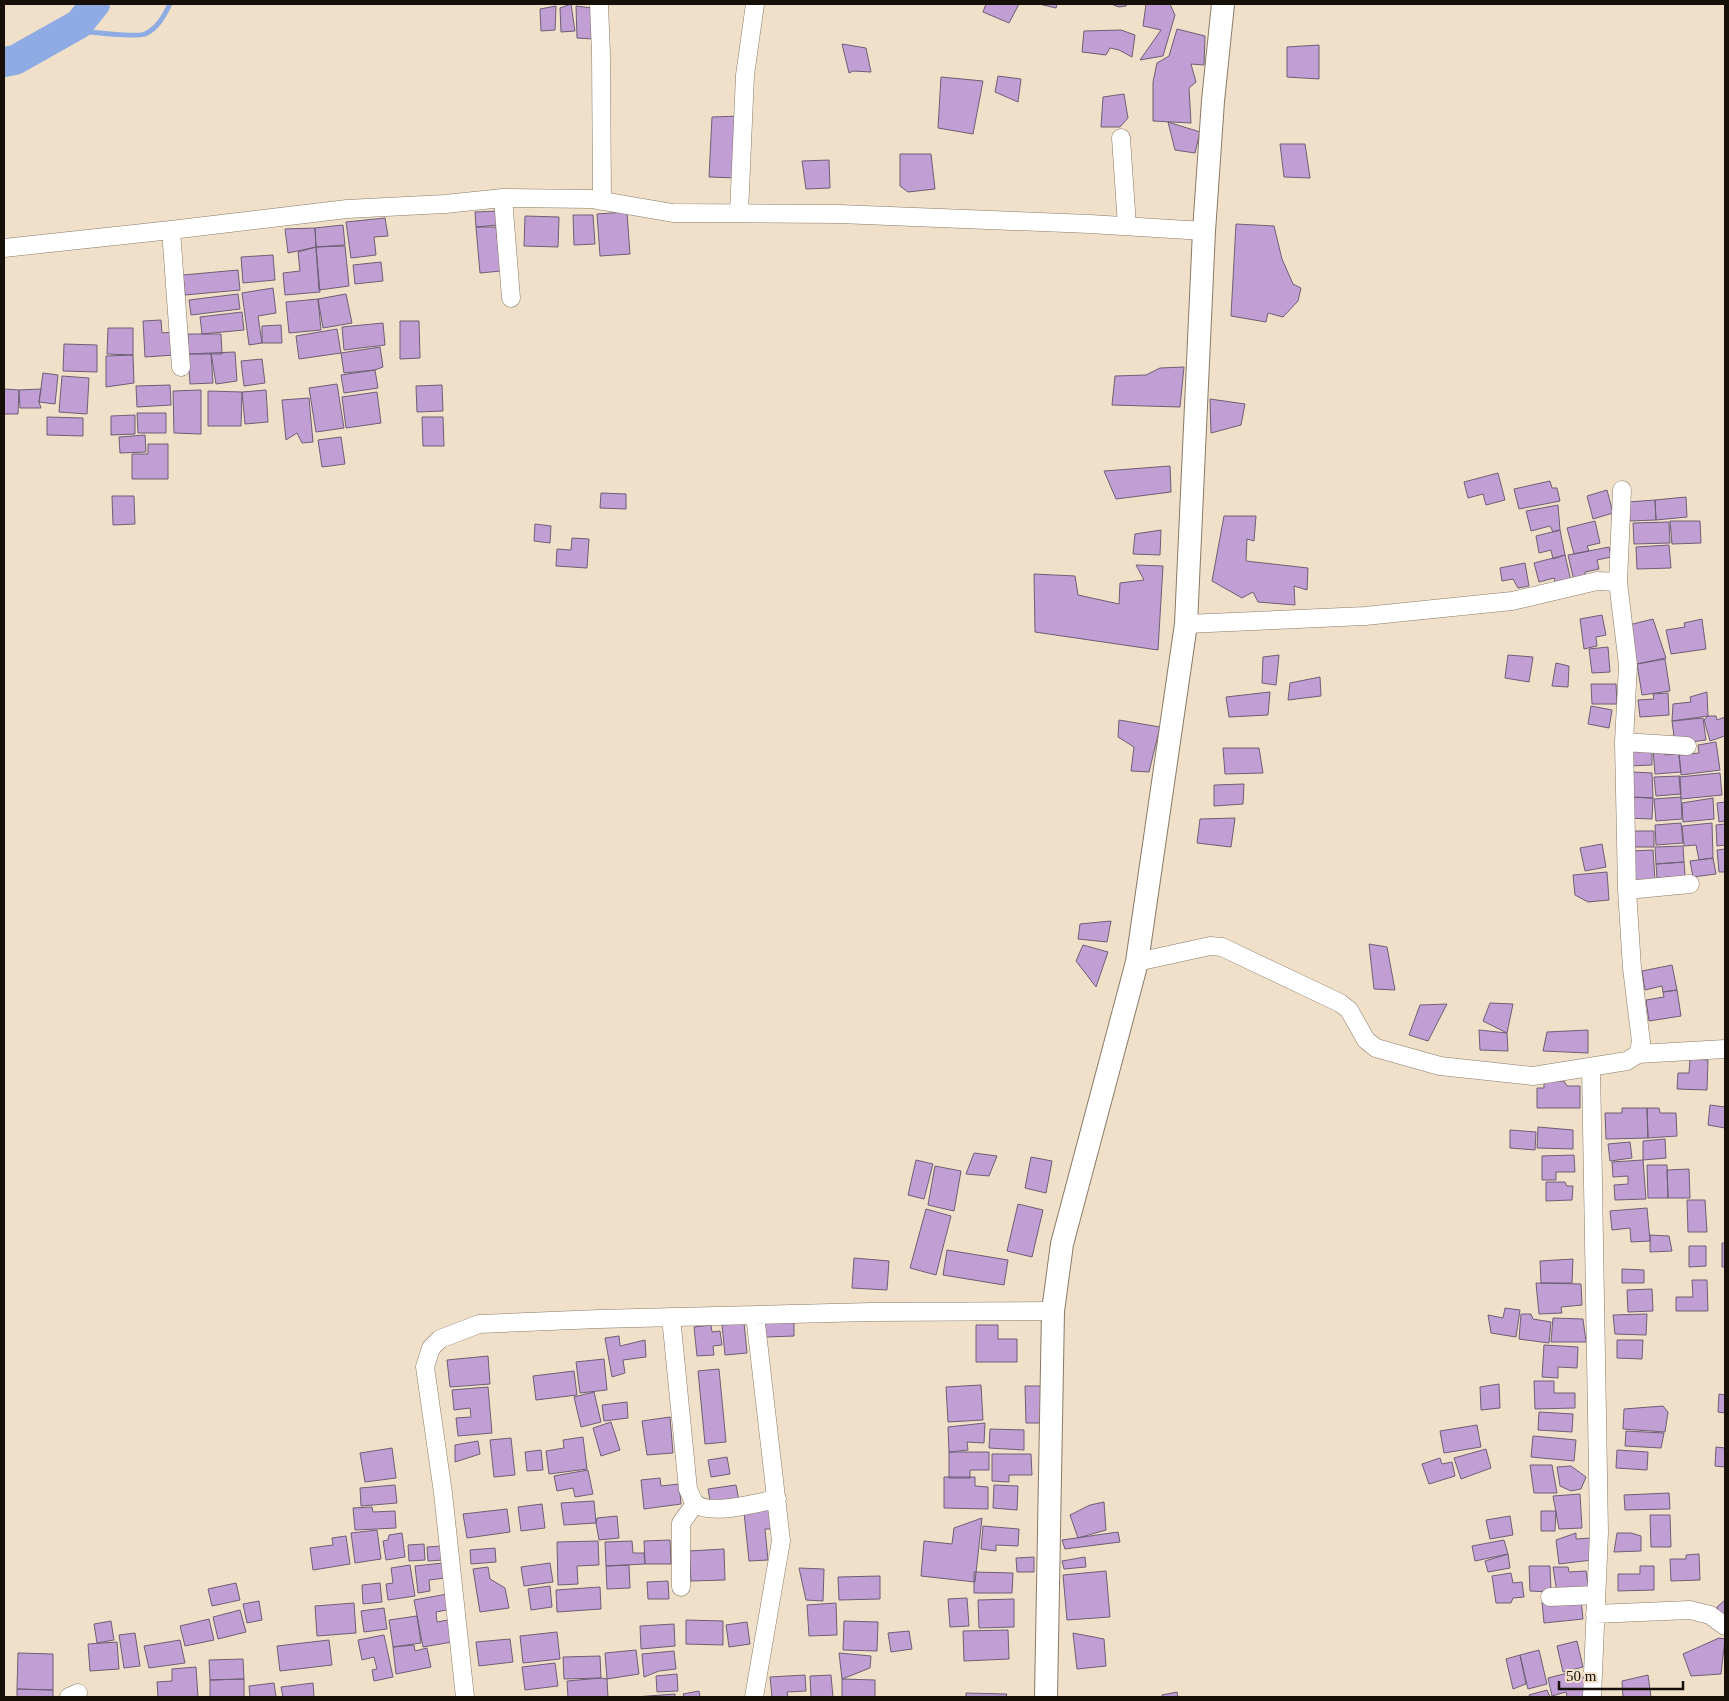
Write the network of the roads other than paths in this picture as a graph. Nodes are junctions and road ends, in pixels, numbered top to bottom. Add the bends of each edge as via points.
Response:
1 (599, 4) edge
2 (755, 4) edge
3 (1223, 4) edge
4 (1121, 138) dead end
5 (503, 198) junction
6 (602, 201) junction
7 (739, 213) junction
8 (1126, 226) junction
9 (170, 230) junction
10 (1204, 231) junction
11 (4, 248) edge
12 (511, 298) dead end
13 (181, 367) dead end
14 (1622, 490) dead end
15 (1618, 582) junction
16 (1186, 624) junction
17 (1624, 742) junction
18 (1687, 746) dead end
19 (1690, 884) dead end
20 (1627, 890) junction
21 (1137, 962) junction
22 (1725, 1049) edge
23 (1638, 1054) junction
24 (1591, 1067) junction
25 (1053, 1311) junction
26 (755, 1315) junction
27 (671, 1317) junction
28 (777, 1498) junction
29 (695, 1504) junction
30 (681, 1587) dead end
31 (1596, 1595) junction
32 (1550, 1597) dead end
33 (1595, 1614) junction
34 (1725, 1626) edge
35 (465, 1697) edge
36 (754, 1697) edge
37 (1046, 1697) edge
38 (1592, 1697) edge

1 - 6 street
2 - 7 street via 745,75
3 - 10 main road
4 - 8 street
5 - 6 street
5 - 9 street via 347,209
5 - 12 street
6 - 7 street via 673,213
7 - 8 street
8 - 10 street
9 - 11 street
9 - 13 street
10 - 16 main road
14 - 15 street
15 - 16 street via 1597,581 1512,602 1365,616
15 - 17 street via 1628,665
16 - 21 main road
17 - 18 street
17 - 20 street
19 - 20 street
20 - 23 street via 1641,1042
21 - 24 street via 1210,946 1222,947 1340,1002 1349,1010 1366,1040 1376,1048 1440,1066 1533,1076
21 - 25 main road via 1062,1244
22 - 23 street
23 - 24 street via 1628,1061
24 - 31 street via 1599,1532
25 - 26 street
25 - 37 main road
26 - 27 street
26 - 28 street
27 - 29 street via 688,1489
27 - 35 street via 479,1324 440,1339 432,1348 425,1367
28 - 29 street via 717,1510
28 - 36 street via 781,1541
29 - 30 street via 681,1523
31 - 32 street
31 - 33 street
33 - 34 street via 1690,1610 1710,1615
33 - 38 street

